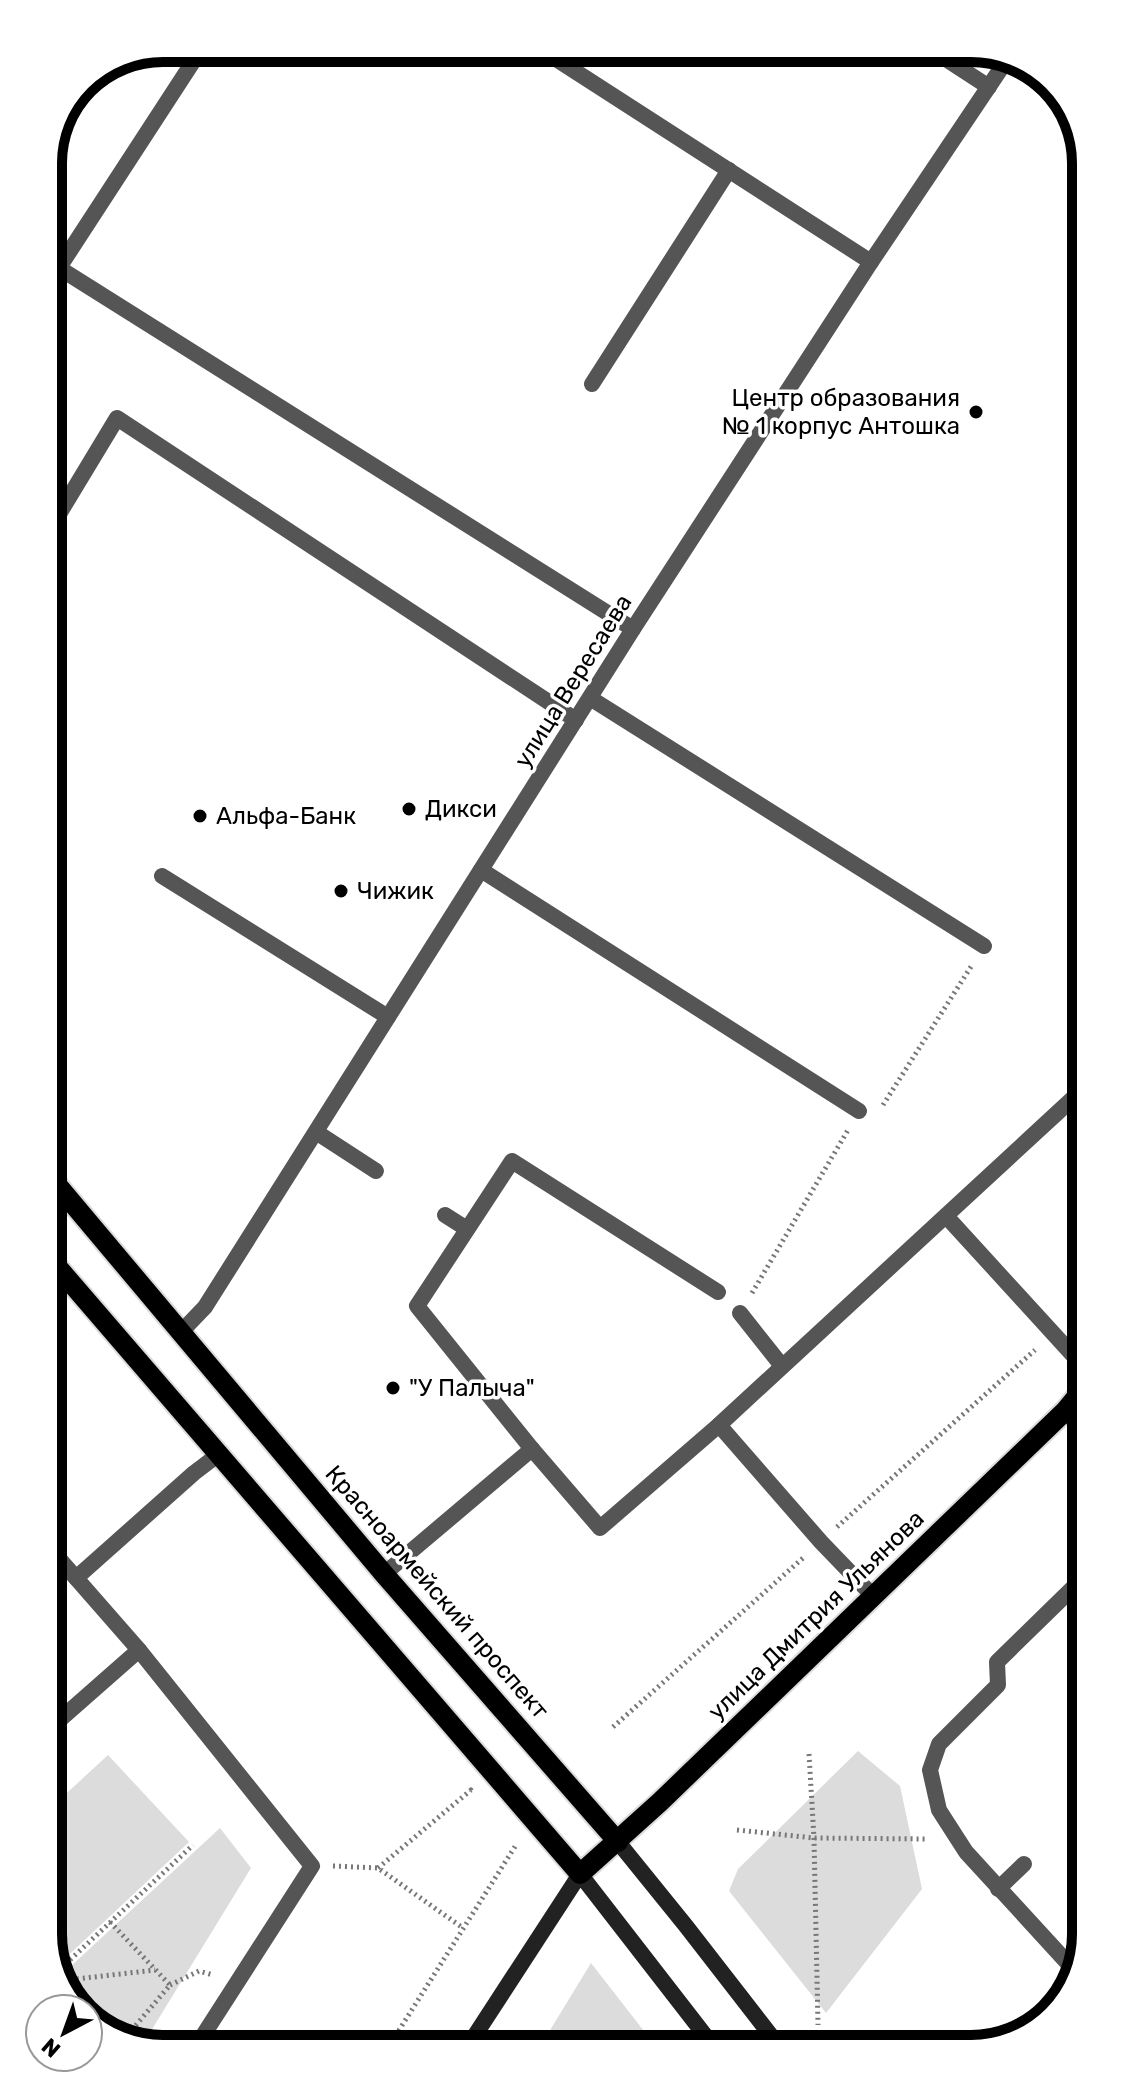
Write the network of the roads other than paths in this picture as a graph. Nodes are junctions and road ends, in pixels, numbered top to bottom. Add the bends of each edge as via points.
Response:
1 (193, 62) edge
2 (561, 62) edge
3 (951, 62) edge
4 (1002, 67) edge
5 (989, 87) junction
6 (729, 170) junction
7 (871, 262) junction
8 (62, 263) edge
9 (62, 270) edge
10 (592, 384) dead end
11 (62, 491) edge
12 (69, 497) junction
13 (62, 509) edge
14 (633, 629) junction
15 (590, 698) junction
16 (576, 720) junction
17 (481, 870) junction
18 (162, 876) dead end
19 (984, 946) road end
20 (388, 1017) junction
21 (1072, 1099) edge
22 (859, 1111) road end
23 (316, 1132) junction
24 (376, 1171) dead end
25 (62, 1191) edge
26 (445, 1215) dead end
27 (946, 1216) junction
28 (467, 1229) junction
29 (62, 1272) edge
30 (718, 1292) dead end
31 (740, 1313) road end
32 (182, 1331) junction
33 (1072, 1354) edge
34 (782, 1366) junction
35 (1072, 1402) edge
36 (1065, 1411) junction
37 (1072, 1418) edge
38 (719, 1425) junction
39 (532, 1449) junction
40 (219, 1454) junction
41 (62, 1562) edge
42 (384, 1574) junction
43 (76, 1578) junction
44 (1072, 1589) edge
45 (873, 1596) junction
46 (139, 1650) junction
47 (62, 1718) edge
48 (618, 1842) junction
49 (1024, 1864) dead end
50 (580, 1874) junction
51 (998, 1889) junction
52 (1068, 1963) edge
53 (203, 2035) edge
54 (475, 2035) edge
55 (705, 2035) edge
56 (771, 2035) edge

1 - 8 street
2 - 6 street
3 - 5 street
4 - 5 street, улица Вересаева
5 - 7 street, улица Вересаева
6 - 7 street
6 - 10 street
7 - 14 street, улица Вересаева
9 - 14 street
11 - 12 street
12 - 13 street
12 - 16 street via 117,418
14 - 15 street, улица Вересаева
15 - 16 street, улица Вересаева
15 - 19 street
16 - 17 street, улица Вересаева
17 - 20 street, улица Вересаева
17 - 22 street
18 - 20 street
20 - 23 street, улица Вересаева
21 - 27 street
23 - 24 street
23 - 32 street, улица Вересаева via 205,1307
25 - 32 main road, Красноармейский проспект
26 - 28 street
27 - 33 street
27 - 34 street
28 - 30 street via 512,1161
28 - 39 street via 417,1306
29 - 40 main road
31 - 34 street
32 - 42 main road, Красноармейский проспект
34 - 38 street
35 - 36 main road, улица Дмитрия Ульянова
36 - 37 street
36 - 45 main road, улица Дмитрия Ульянова
38 - 39 street via 600,1528
38 - 45 street
39 - 42 street
40 - 43 street
40 - 50 main road
41 - 43 street
42 - 48 main road, Красноармейский проспект
43 - 46 street
44 - 51 street via 997,1662 998,1685 939,1744 930,1770 939,1810
45 - 48 main road, улица Дмитрия Ульянова
46 - 47 street
46 - 53 street via 312,1866
48 - 50 main road, улица Дмитрия Ульянова
48 - 56 street, Красноармейский проспект
49 - 51 street
50 - 54 street
50 - 55 street
51 - 52 street

